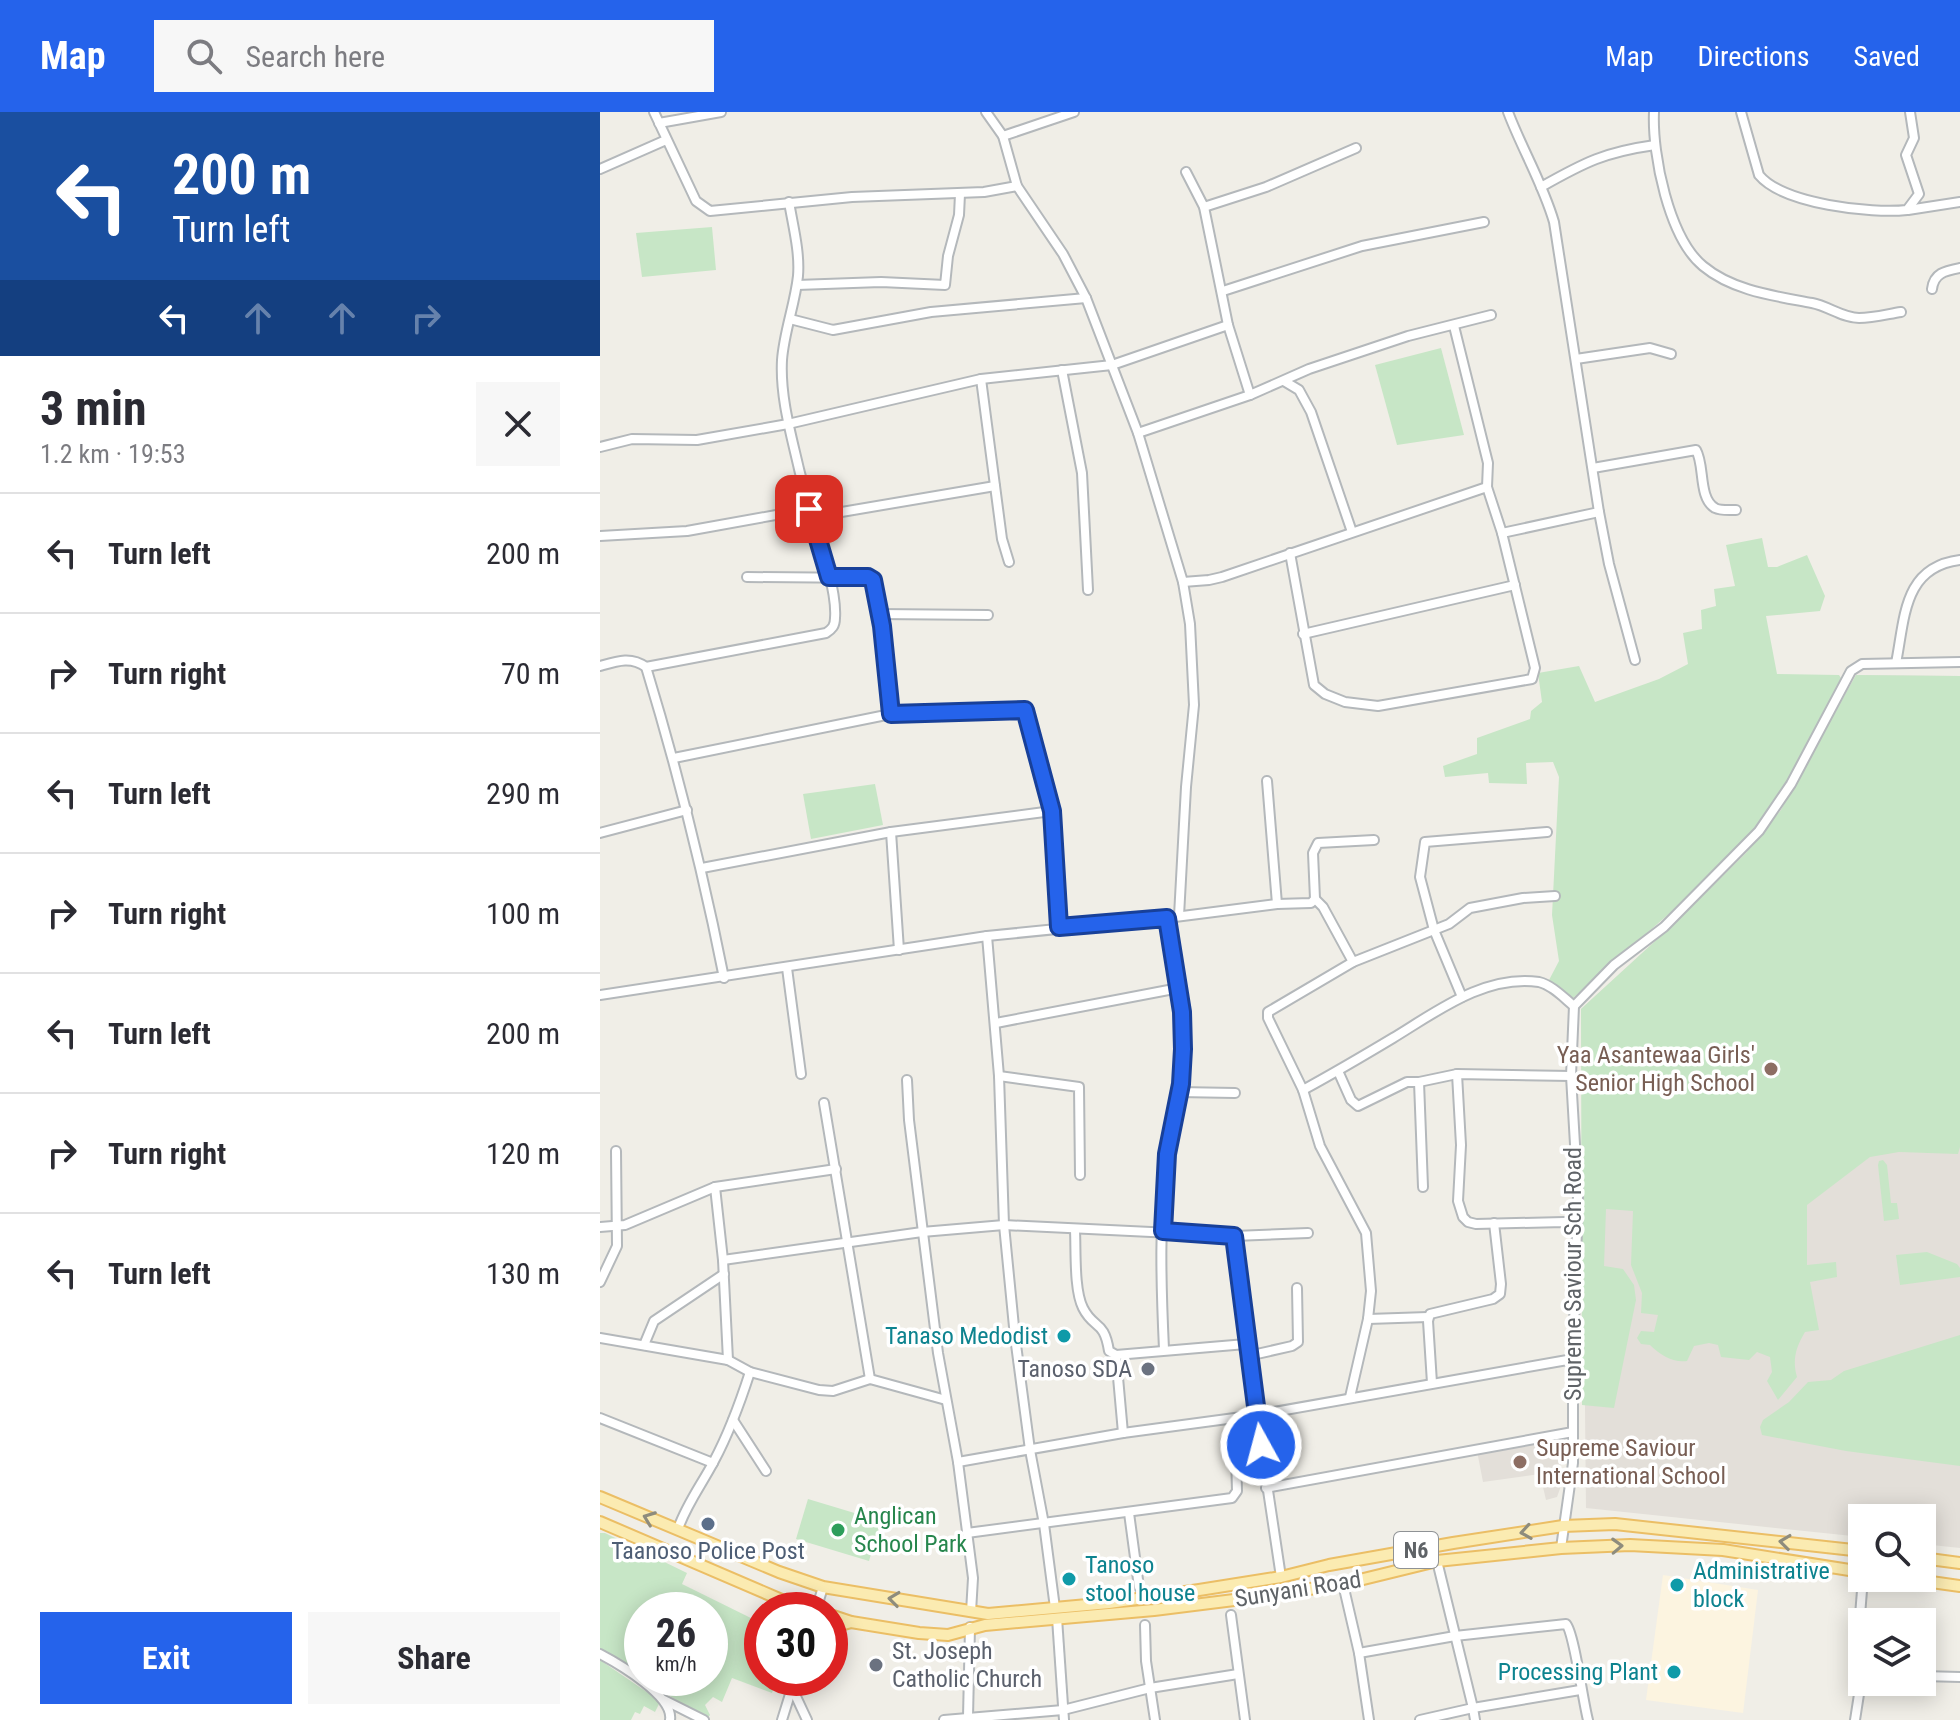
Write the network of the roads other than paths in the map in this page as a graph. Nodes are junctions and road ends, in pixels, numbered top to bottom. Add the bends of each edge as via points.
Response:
1 (654, 112) edge
2 (721, 112) edge
3 (986, 112) edge
4 (1074, 112) edge
5 (1508, 112) edge
6 (1654, 112) edge
7 (1741, 112) edge
8 (1910, 112) edge
9 (659, 123) junction
10 (1003, 136) junction
11 (666, 140) junction
12 (1655, 145) junction
13 (1356, 148) dead end
14 (600, 169) edge
15 (1186, 172) dead end
16 (1017, 186) junction
17 (1541, 187) junction
18 (960, 194) junction
19 (789, 202) junction
20 (1960, 202) edge
21 (1204, 207) junction
22 (1907, 210) junction
23 (1484, 222) dead end
24 (1960, 268) edge
25 (797, 285) junction
26 (1932, 289) dead end
27 (1223, 291) junction
28 (1086, 298) junction
29 (1901, 312) dead end
30 (1491, 315) dead end
31 (790, 319) junction
32 (1228, 325) junction
33 (1454, 326) junction
34 (1671, 354) dead end
35 (1576, 359) junction
36 (1112, 365) junction
37 (1062, 370) junction
38 (981, 379) junction
39 (1284, 381) junction
40 (1250, 395) junction
41 (788, 424) junction
42 (1138, 433) junction
43 (600, 447) edge
44 (1593, 468) junction
45 (995, 486) junction
46 (1487, 487) junction
47 (1736, 510) dead end
48 (1599, 512) junction
49 (810, 513) junction
50 (1352, 532) junction
51 (1502, 533) junction
52 (600, 536) edge
53 (1290, 553) junction
54 (1960, 560) edge
55 (1009, 562) dead end
56 (747, 577) dead end
57 (829, 577) junction
58 (1183, 582) junction
59 (1515, 585) junction
60 (1088, 590) dead end
61 (878, 614) junction
62 (988, 615) dead end
63 (1303, 634) junction
64 (1635, 660) dead end
65 (1960, 662) edge
66 (1896, 663) junction
67 (600, 666) edge
68 (646, 667) junction
69 (891, 714) junction
70 (674, 758) junction
71 (1267, 781) dead end
72 (687, 810) junction
73 (1052, 811) junction
74 (891, 832) junction
75 (1547, 832) dead end
76 (600, 833) edge
77 (1374, 840) dead end
78 (702, 868) junction
79 (1555, 896) dead end
80 (1318, 903) junction
81 (1277, 904) junction
82 (1179, 916) junction
83 (1167, 918) junction
84 (1059, 927) junction
85 (1434, 930) junction
86 (987, 936) junction
87 (899, 950) junction
88 (1353, 962) junction
89 (787, 968) junction
90 (724, 978) junction
91 (1179, 988) junction
92 (600, 995) edge
93 (1462, 997) junction
94 (1574, 1006) junction
95 (996, 1023) junction
96 (1338, 1071) junction
97 (801, 1074) dead end
98 (1457, 1074) junction
99 (999, 1076) junction
100 (1571, 1076) junction
101 (907, 1080) dead end
102 (1419, 1082) junction
103 (1303, 1090) junction
104 (1178, 1092) junction
105 (1235, 1093) dead end
106 (824, 1103) dead end
107 (616, 1151) dead end
108 (836, 1169) junction
109 (1080, 1175) dead end
110 (715, 1187) junction
111 (1423, 1187) dead end
112 (1494, 1223) junction
113 (1004, 1225) junction
114 (1576, 1225) junction
115 (600, 1227) edge
116 (615, 1227) junction
117 (1075, 1230) junction
118 (1163, 1231) junction
119 (922, 1232) junction
120 (1308, 1233) dead end
121 (1234, 1236) junction
122 (849, 1244) junction
123 (723, 1260) junction
124 (724, 1274) junction
125 (600, 1282) edge
126 (1297, 1288) dead end
127 (1428, 1317) junction
128 (1368, 1319) junction
129 (600, 1338) edge
130 (1246, 1344) junction
131 (644, 1345) junction
132 (1164, 1349) junction
133 (1116, 1355) junction
134 (1248, 1356) junction
135 (1573, 1359) junction
136 (728, 1360) junction
137 (750, 1372) junction
138 (870, 1379) junction
139 (1432, 1383) junction
140 (1350, 1397) junction
141 (946, 1400) junction
142 (1257, 1415) junction
143 (600, 1418) edge
144 (733, 1420) junction
145 (1573, 1432) junction
146 (1123, 1433) junction
147 (1261, 1445) junction
148 (1030, 1450) junction
149 (958, 1462) junction
150 (713, 1463) junction
151 (766, 1471) dead end
152 (1266, 1488) junction
153 (600, 1497) edge
154 (1129, 1513) junction
155 (600, 1523) edge
156 (1044, 1524) junction
157 (1563, 1526) junction
158 (678, 1529) junction
159 (967, 1533) junction
160 (1561, 1548) junction
161 (1848, 1549) edge
162 (1936, 1560) edge
163 (1437, 1561) junction
164 (1960, 1563) edge
165 (1848, 1570) edge
166 (1281, 1577) junction
167 (1936, 1583) edge
168 (1343, 1584) junction
169 (1960, 1586) edge
170 (823, 1587) junction
171 (1139, 1587) dead end
172 (763, 1592) edge
173 (821, 1592) edge
174 (1862, 1592) edge
175 (971, 1612) junction
176 (1056, 1613) junction
177 (1231, 1615) dead end
178 (848, 1621) edge
179 (851, 1622) junction
180 (848, 1623) edge
181 (1145, 1625) dead end
182 (970, 1627) junction
183 (1455, 1636) junction
184 (1359, 1653) junction
185 (600, 1654) edge
186 (1238, 1674) junction
187 (1936, 1676) edge
188 (1960, 1677) edge
189 (1150, 1688) junction
190 (1580, 1690) junction
191 (790, 1696) edge
192 (796, 1696) edge
193 (663, 1699) junction
194 (1473, 1708) junction
195 (1064, 1715) edge
196 (968, 1717) junction
197 (670, 1720) edge
198 (704, 1720) edge
199 (782, 1720) edge
200 (807, 1720) edge
201 (944, 1720) edge
202 (1155, 1720) edge
203 (1245, 1720) edge
204 (1369, 1720) edge
205 (1420, 1720) edge
206 (1475, 1720) edge
207 (1588, 1720) edge
208 (1855, 1720) edge

1 - 9 street
2 - 9 street
3 - 10 street
4 - 10 street
5 - 17 street
6 - 12 street
7 - 22 street via 1759,175 1776,189 1825,204 1885,213
8 - 22 street via 1914,138 1906,155 1919,194
9 - 11 street
10 - 16 street
11 - 14 street
11 - 19 street via 696,201 710,211
12 - 17 street via 1617,150
12 - 29 street via 1659,174 1681,237 1702,266 1740,287 1847,316
13 - 21 street
15 - 21 street
16 - 18 street
16 - 28 street
17 - 35 street via 1554,222
18 - 19 street
18 - 25 street via 945,285
19 - 25 street
20 - 22 street
21 - 27 street
23 - 27 street via 1362,246
24 - 26 street via 1942,272
25 - 31 street
27 - 32 street
28 - 31 street via 931,312 833,330
28 - 36 street
30 - 33 street
31 - 41 street via 782,362
32 - 36 street
32 - 40 street
33 - 39 street via 1408,336
33 - 46 street via 1488,463
34 - 35 street via 1650,348
35 - 44 street
36 - 37 street
36 - 42 street
37 - 38 street
37 - 60 street via 1082,473
38 - 41 street
38 - 45 street
39 - 40 street
39 - 50 street via 1299,390 1311,412
40 - 42 street
41 - 43 street via 697,440 632,439
41 - 49 street
42 - 58 street
44 - 47 street via 1696,450 1711,504
44 - 48 street
45 - 49 street
45 - 55 street
46 - 50 street
46 - 51 street
48 - 51 street
48 - 64 street
49 - 52 street via 687,531
49 - 57 street
50 - 53 street
51 - 59 street
53 - 58 street via 1209,580
53 - 63 street
54 - 66 street via 1934,568 1914,585
56 - 57 street
57 - 61 street via 871,578
57 - 68 street via 836,617 826,633
58 - 82 street via 1194,705
59 - 63 street
59 - 63 street via 1535,668 1532,679 1524,682 1378,706 1345,702 1314,685
61 - 62 street
61 - 69 street
65 - 66 street
66 - 94 street via 1862,664 1851,671 1791,784 1759,831 1664,927 1614,965
67 - 68 street via 626,659
68 - 70 street
69 - 70 street
69 - 73 street via 1025,710
70 - 72 street
71 - 81 street
72 - 76 street
72 - 78 street
73 - 74 street
73 - 84 street
74 - 78 street
74 - 87 street
75 - 85 street via 1425,842 1420,877
77 - 80 street via 1318,843 1313,853
78 - 90 street
79 - 85 street via 1470,908
80 - 81 street
80 - 88 street
81 - 82 street
82 - 83 street
83 - 84 street
83 - 91 street
84 - 86 street
85 - 88 street
85 - 93 street
86 - 87 street
86 - 95 street
87 - 89 street
88 - 103 street via 1268,1012
89 - 90 street
89 - 97 street
90 - 92 street
91 - 95 street
91 - 104 street via 1183,1049
93 - 94 street via 1514,982 1540,982
93 - 96 street
94 - 100 street, Supreme Saviour Sch Road
95 - 99 street
96 - 102 street via 1358,1106 1407,1082
96 - 103 street
98 - 100 street
98 - 102 street
98 - 112 street via 1460,1209 1468,1222
99 - 109 street via 1079,1087
99 - 113 street
100 - 114 street, Supreme Saviour Sch Road
101 - 119 street
102 - 111 street
103 - 128 street via 1320,1146 1366,1233
104 - 105 street
104 - 118 street via 1167,1154
106 - 108 street
107 - 116 street
108 - 110 street
108 - 122 street
110 - 116 street
110 - 123 street
112 - 114 street
112 - 127 street via 1500,1294
113 - 117 street
113 - 119 street
113 - 148 street
114 - 135 street, Supreme Saviour Sch Road
115 - 116 street
116 - 125 street via 617,1246
117 - 118 street
117 - 133 street via 1081,1305 1105,1330 1109,1351
118 - 121 street
118 - 132 street
119 - 122 street
119 - 141 street
120 - 121 street
121 - 130 street
122 - 123 street
122 - 138 street
123 - 124 street
124 - 131 street via 654,1321
124 - 136 street
126 - 134 street via 1298,1342
127 - 128 street
127 - 139 street
128 - 140 street
129 - 131 street
130 - 132 street
130 - 134 street
131 - 136 street
132 - 133 street
133 - 146 street
134 - 142 street
135 - 139 street
135 - 145 street, Supreme Saviour Sch Road
136 - 137 street
137 - 138 street via 833,1391
137 - 144 street
138 - 141 street
139 - 140 street
140 - 142 street
141 - 149 street
142 - 146 street
142 - 147 street
143 - 150 street
144 - 150 street
144 - 151 street
145 - 152 street
145 - 157 street, Supreme Saviour Sch Road
146 - 148 street
147 - 152 street
147 - 154 street via 1236,1456 1237,1491 1232,1498
148 - 149 street
148 - 156 street
149 - 159 street
150 - 158 street
152 - 166 street
158 -> 153 main road, N6
154 - 156 street
154 - 171 street
155 - 172 main road
156 - 159 street
156 - 176 street
157 - 160 street, Supreme Saviour Sch Road
161 -> 157 main road, Sunyani Road / N6 via 1615,1524
157 -> 166 main road, Sunyani Road / N6
158 - 170 main road, N6
159 - 175 street
160 - 163 main road, Sunyani Road / N6
160 -> 165 main road, Sunyani Road / N6 via 1723,1550
162 - 164 main road
163 - 168 main road, Sunyani Road / N6
163 - 183 street
166 - 176 main road, Sunyani Road / N6
167 - 169 main road
168 - 176 main road, Sunyani Road / N6 via 1181,1607
168 - 184 street
170 - 173 street
175 -> 170 main road, N6
174 - 208 street via 1862,1675
175 - 176 main road, Sunyani Road / N6
176 - 182 main road, Sunyani Road / N6
176 - 195 street
177 - 186 street
178 - 179 main road, Sunyani Road / N6
179 - 180 main road
179 - 182 main road, Sunyani Road / N6 via 948,1635
181 - 189 street
182 - 196 street
183 - 184 street
183 - 190 street via 1566,1624 1572,1633
183 - 194 street
184 - 204 street
185 - 193 street
186 - 189 street
186 - 203 street
187 - 188 street
189 - 195 street
189 - 202 street
190 - 194 street
190 - 207 street
191 - 199 street
192 - 200 street
193 - 197 street
193 - 198 street
194 - 205 street
194 - 206 street
195 - 196 street
196 - 201 street

